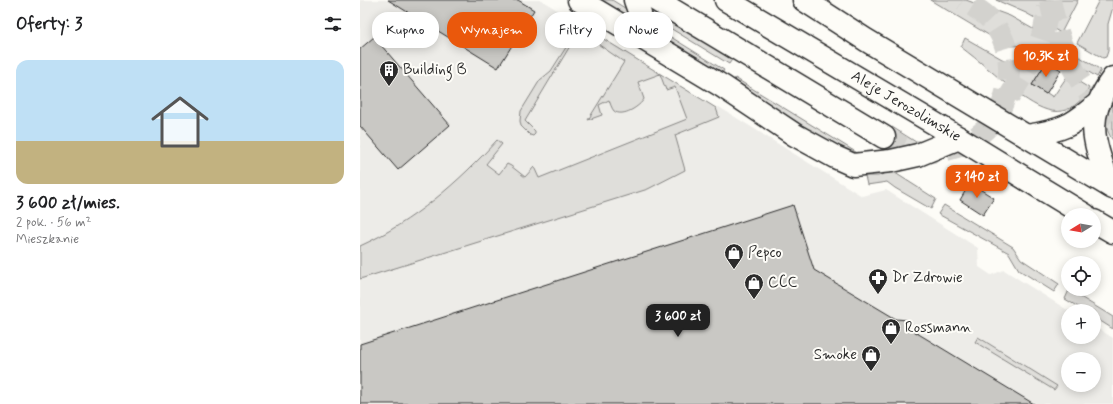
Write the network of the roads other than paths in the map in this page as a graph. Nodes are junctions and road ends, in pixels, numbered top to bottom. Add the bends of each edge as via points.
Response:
1 (579, 0) edge
2 (635, 0) edge
3 (656, 0) edge
4 (726, 0) edge
5 (804, 0) edge
6 (639, 12) edge
7 (614, 21) edge
8 (660, 48) edge
9 (1113, 78) edge
10 (1098, 103) junction
11 (1026, 136) junction
12 (884, 137) tunnel mouth
13 (959, 138) junction
14 (1111, 187) edge
15 (1074, 208) edge
16 (1101, 225) edge
17 (1113, 232) edge

1 - 7 main road
2 - 6 main road
3 - 12 main road
4 - 13 main road, Aleje Jerozolimskie
5 - 11 main road
8 - 13 main road via 795,135 853,165 918,155
9 - 10 main road
10 - 11 main road via 1066,126
10 - 14 main road via 1093,123 1094,137
11 - 14 main road
13 - 15 main road, Aleje Jerozolimskie
16 - 17 main road

